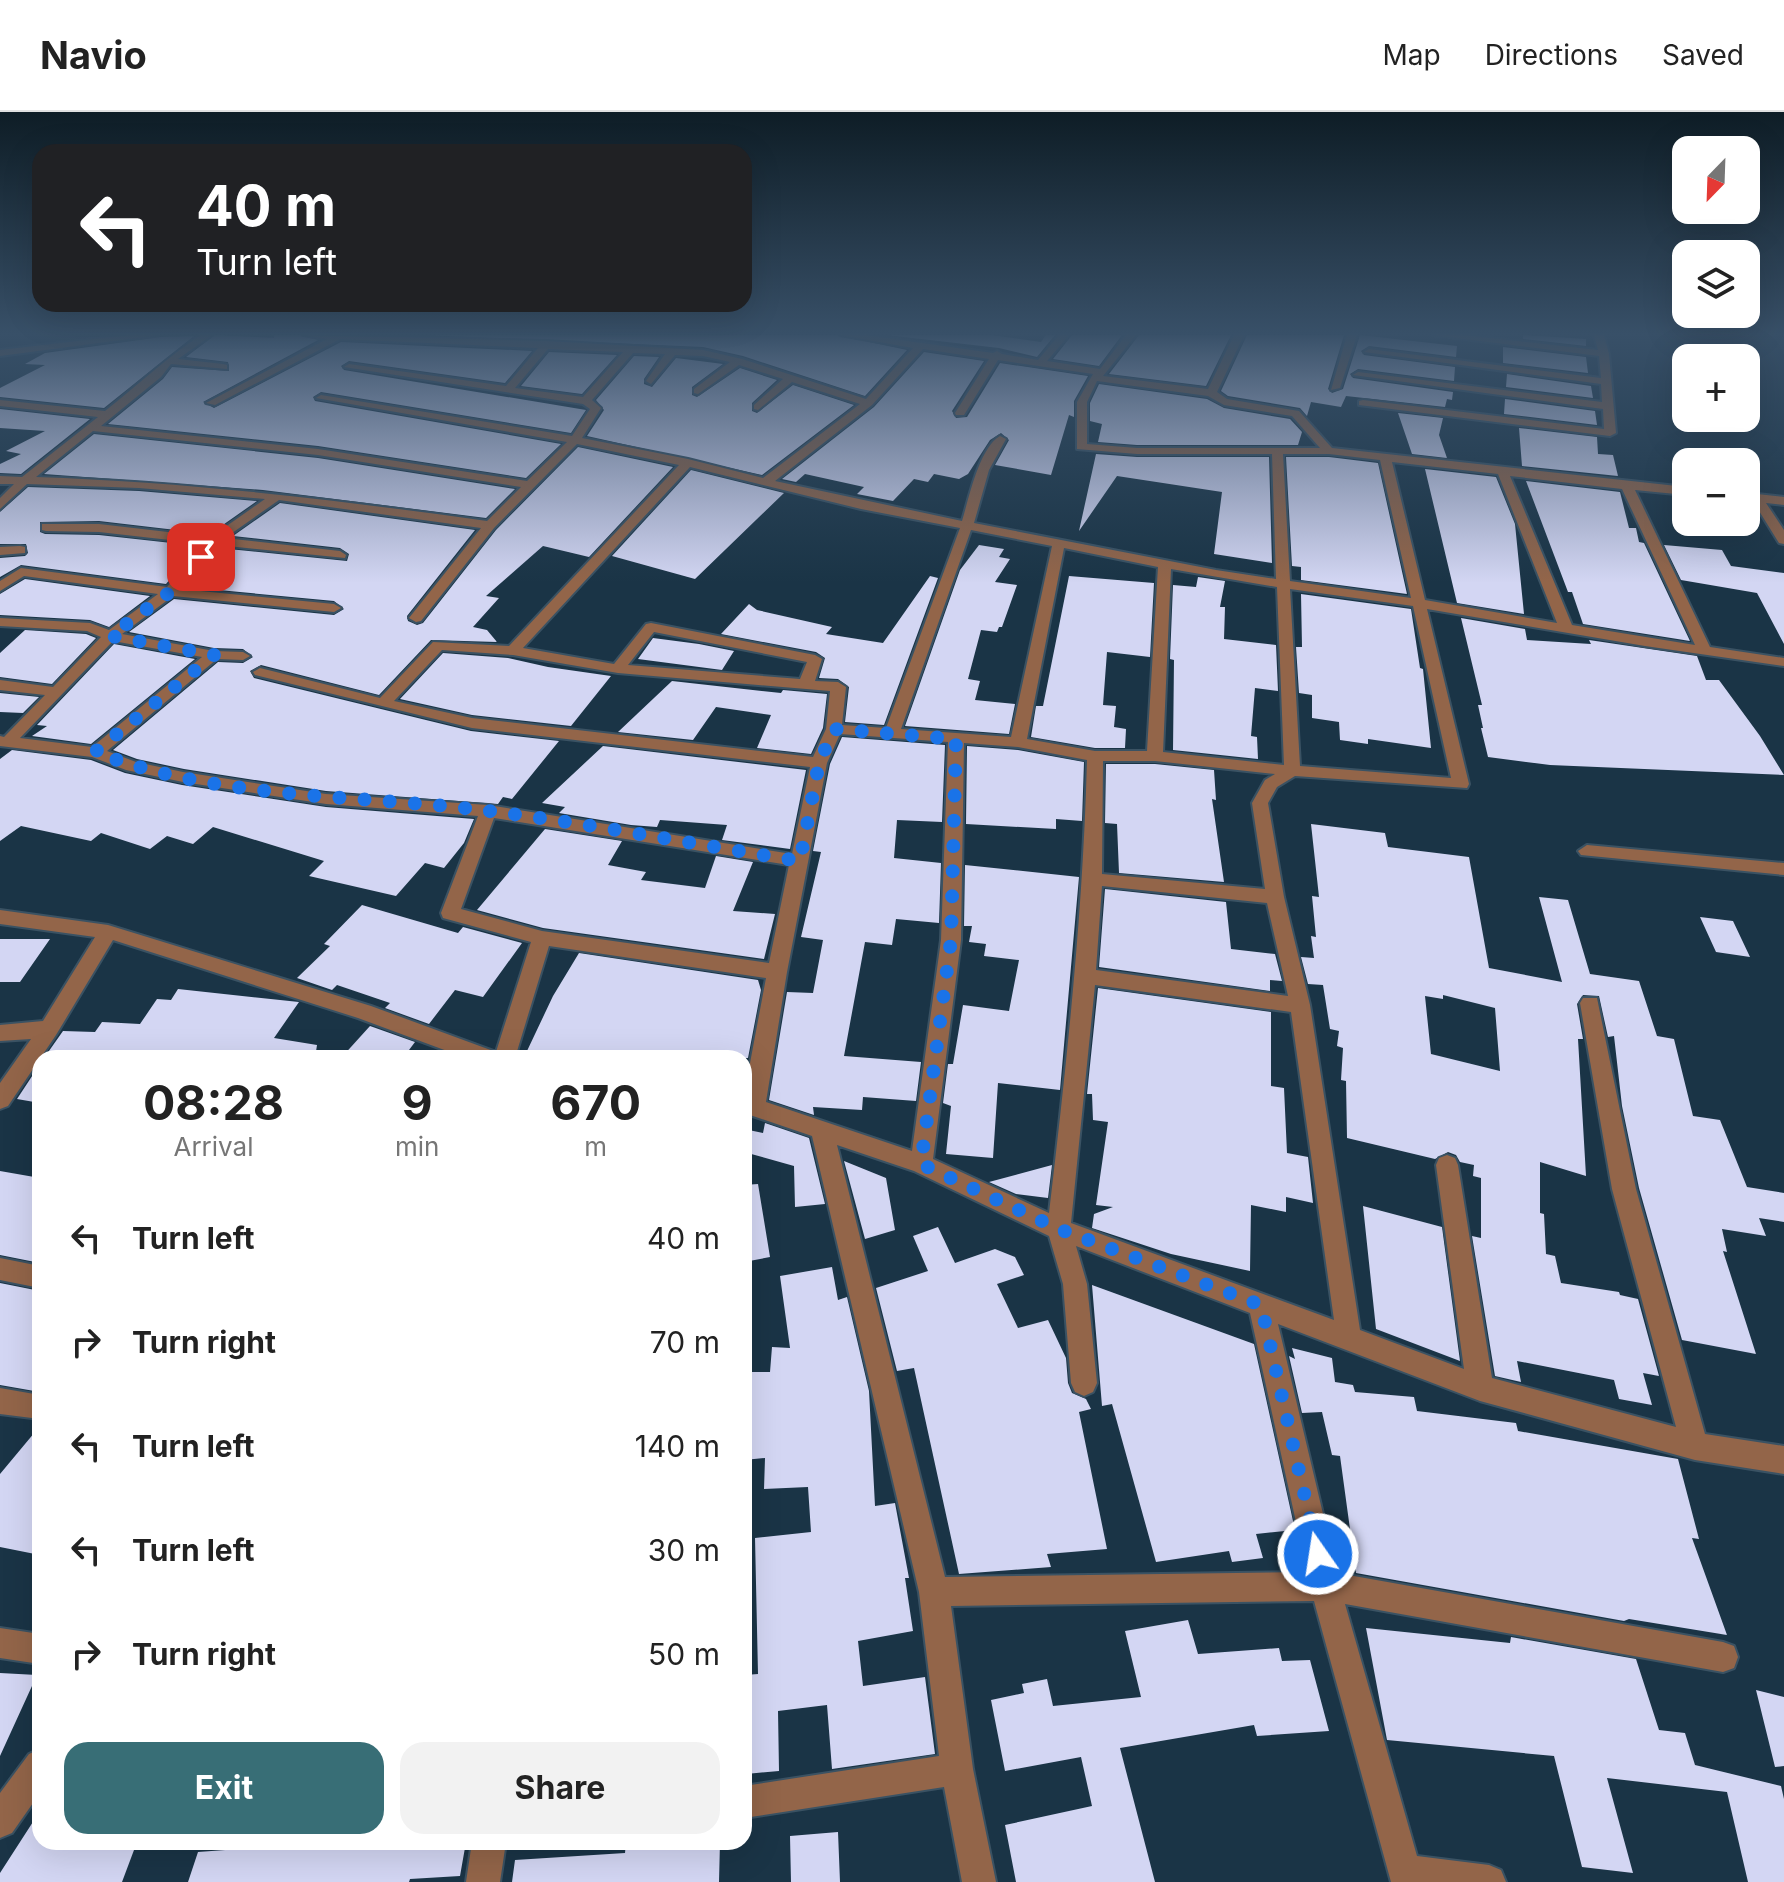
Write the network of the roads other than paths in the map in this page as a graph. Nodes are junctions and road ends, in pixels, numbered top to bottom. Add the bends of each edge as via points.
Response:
1 (105, 418) edge
2 (443, 418) edge
3 (590, 418) edge
4 (849, 418) edge
5 (1082, 418) edge
6 (1299, 418) edge
7 (1477, 418) edge
8 (1608, 418) edge
9 (93, 428) junction
10 (576, 439) junction
11 (1000, 439) dead end
12 (1277, 449) junction
13 (1329, 451) junction
14 (1385, 457) junction
15 (688, 462) junction
16 (1503, 472) junction
17 (0, 480) edge
18 (767, 481) junction
19 (23, 482) junction
20 (529, 485) junction
21 (1627, 486) junction
22 (1672, 490) edge
23 (277, 496) junction
24 (1760, 498) edge
25 (1784, 501) edge
26 (0, 505) edge
27 (1760, 509) edge
28 (490, 525) junction
29 (967, 525) junction
30 (46, 527) dead end
31 (216, 539) junction
32 (1784, 540) edge
33 (1059, 543) junction
34 (20, 550) dead end
35 (0, 551) edge
36 (340, 555) dead end
37 (1165, 563) junction
38 (1282, 584) junction
39 (0, 587) edge
40 (170, 592) junction
41 (1419, 603) junction
42 (334, 608) dead end
43 (416, 618) dead end
44 (0, 622) edge
45 (1566, 627) junction
46 (110, 636) junction
47 (513, 651) junction
48 (1705, 651) junction
49 (214, 655) junction
50 (243, 656) dead end
51 (1784, 662) edge
52 (618, 669) junction
53 (260, 672) dead end
54 (0, 685) edge
55 (805, 686) junction
56 (59, 692) junction
57 (383, 703) junction
58 (834, 729) junction
59 (891, 735) junction
60 (956, 739) junction
61 (4, 742) edge
62 (1018, 742) junction
63 (95, 752) junction
64 (1095, 756) junction
65 (1155, 756) junction
66 (819, 763) junction
67 (1292, 771) junction
68 (488, 811) junction
69 (1587, 851) dead end
70 (800, 861) junction
71 (1784, 869) edge
72 (1093, 879) junction
73 (1275, 897) junction
74 (0, 917) edge
75 (108, 932) junction
76 (542, 938) junction
77 (777, 972) junction
78 (1086, 976) junction
79 (1590, 1003) dead end
80 (1300, 1005) junction
81 (49, 1029) junction
82 (0, 1033) edge
83 (35, 1050) edge
84 (467, 1050) edge
85 (507, 1050) edge
86 (32, 1054) edge
87 (752, 1091) edge
88 (0, 1100) edge
89 (752, 1106) edge
90 (822, 1131) junction
91 (921, 1164) junction
92 (1447, 1165) dead end
93 (1059, 1229) junction
94 (0, 1269) edge
95 (32, 1275) edge
96 (1261, 1305) junction
97 (1349, 1340) junction
98 (1084, 1383) dead end
99 (1480, 1388) junction
100 (0, 1401) edge
101 (32, 1406) edge
102 (1695, 1446) junction
103 (1784, 1460) edge
104 (1325, 1586) junction
105 (934, 1592) junction
106 (0, 1643) edge
107 (32, 1648) edge
108 (1723, 1657) dead end
109 (957, 1769) junction
110 (32, 1777) edge
111 (752, 1801) edge
112 (0, 1821) edge
113 (488, 1850) edge
114 (1406, 1876) edge
115 (483, 1882) edge
116 (979, 1882) edge
117 (1489, 1882) edge

1 - 9 street
2 - 10 street
3 - 10 street
4 - 18 street
5 - 12 street via 1081,447
6 - 13 street
7 - 8 street via 1610,433
9 - 19 street
9 - 20 street via 318,452
10 - 15 street
10 - 20 street
11 - 29 street via 983,470
12 - 13 street
12 - 38 street
13 - 14 street
14 - 16 street
14 - 41 street
15 - 18 street
15 - 47 street
16 - 21 street
16 - 45 street
17 - 19 street
18 - 29 street
19 - 23 street via 139,484
19 - 26 street
20 - 28 street
21 - 22 street
21 - 48 street
23 - 28 street
23 - 31 street
24 - 25 street
27 - 32 street
28 - 43 street
29 - 33 street
29 - 59 street
30 - 31 street
31 - 36 street
31 - 40 street
33 - 37 street
33 - 62 street
34 - 35 street
37 - 38 street
37 - 65 street
38 - 41 street
38 - 67 street
39 - 40 street via 21,572
40 - 42 street
40 - 46 street
41 - 45 street
41 - 67 street via 1461,784
44 - 46 street via 90,627
45 - 48 street
46 - 49 street
46 - 56 street
47 - 52 street
47 - 57 street via 438,645
48 - 51 street
49 - 50 street
49 - 63 street
52 - 55 street
52 - 55 street via 651,627 815,659
53 - 57 street
54 - 56 street
55 - 58 street via 838,687
56 - 61 street
57 - 66 street via 472,723
58 - 59 street
58 - 66 street
59 - 60 street
60 - 62 street
60 - 91 street via 951,940
61 - 63 street
62 - 64 street
63 - 68 street via 183,777 326,799
64 - 65 street
64 - 72 street
65 - 67 street
66 - 70 street
67 - 73 street via 1271,784 1260,803
68 - 70 street
68 - 76 street via 450,913
69 - 71 street
70 - 77 street
72 - 73 street
72 - 78 street
73 - 80 street
74 - 75 street
75 - 81 street
75 - 84 street
76 - 77 street
76 - 85 street
77 - 87 street
78 - 80 street
78 - 93 street
79 - 102 street via 1624,1189
80 - 97 street
81 - 82 street
81 - 83 street
86 - 88 street
89 - 90 street
90 - 91 street
90 - 105 street
91 - 93 street
92 - 99 street
93 - 96 street
93 - 98 street via 1075,1284
94 - 95 street
96 - 97 street
96 - 104 street
97 - 99 street
99 - 102 street
100 - 101 street
102 - 103 street
104 - 105 street
104 - 108 street
104 - 114 street
105 - 109 street
106 - 107 street
109 - 111 street
109 - 116 street
110 - 112 street
113 - 115 street
114 - 117 street

